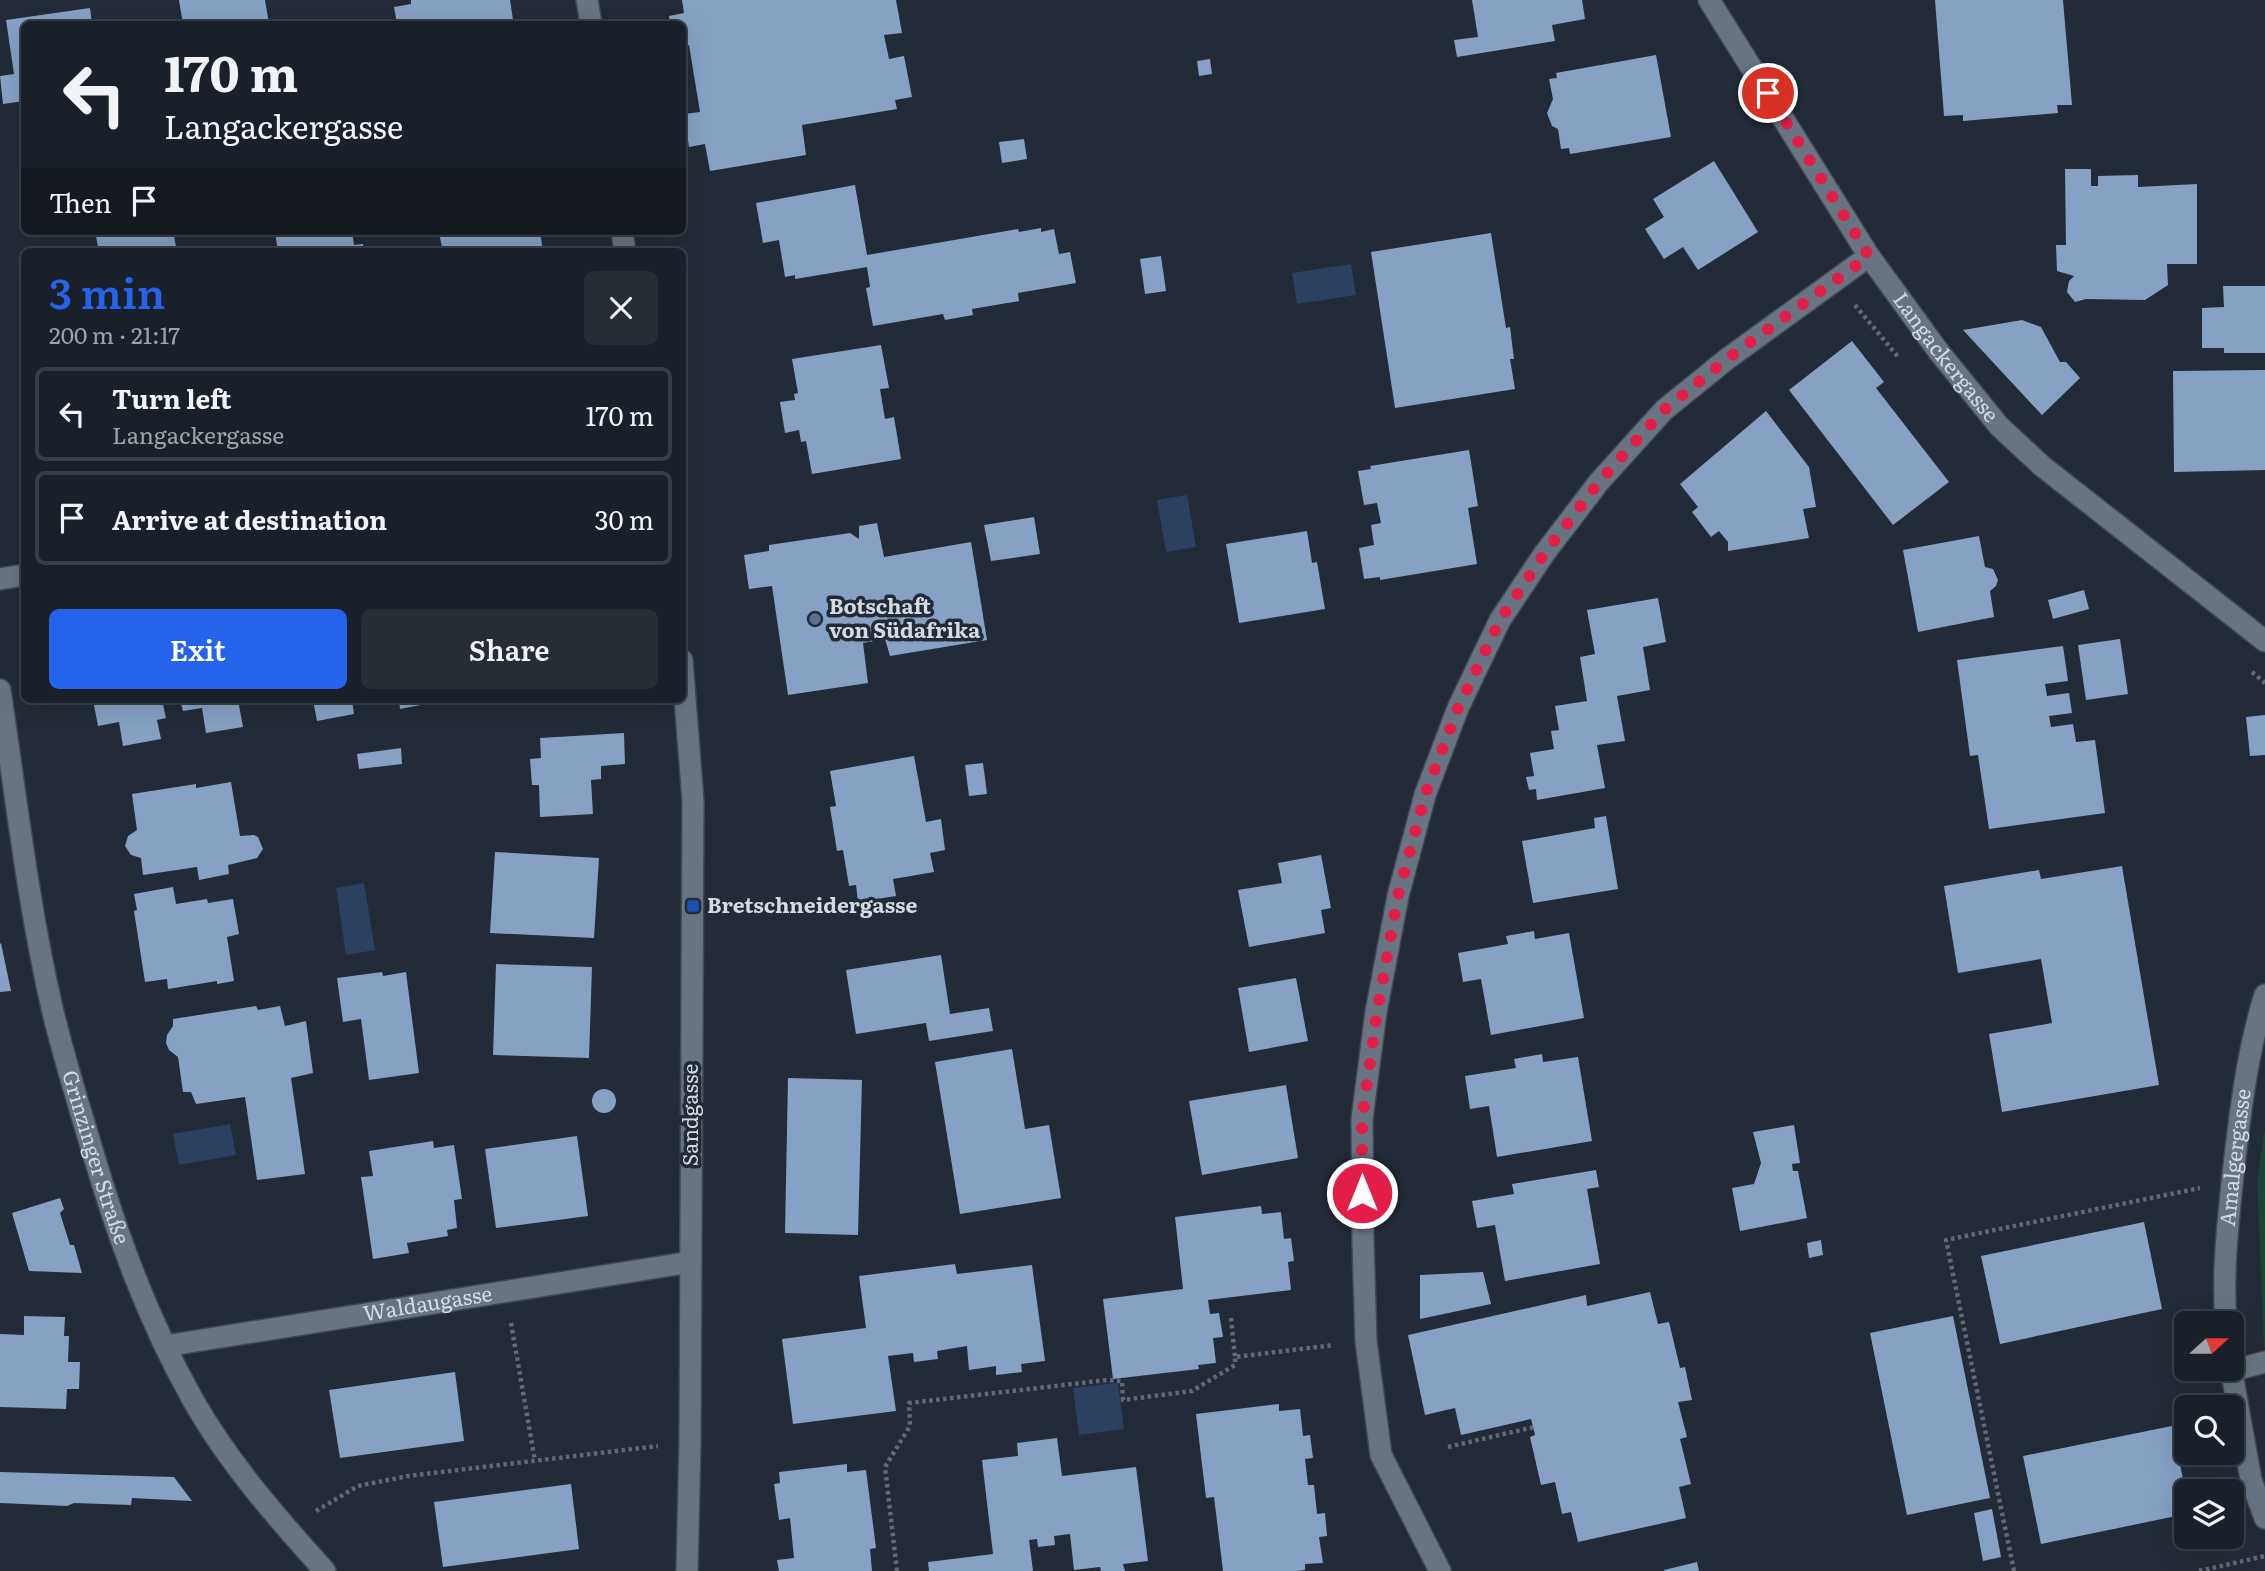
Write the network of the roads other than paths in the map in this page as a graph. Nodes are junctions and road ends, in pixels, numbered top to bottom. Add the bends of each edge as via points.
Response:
1 (587, 0) edge
2 (1709, 0) edge
3 (590, 21) edge
4 (1869, 256) junction
5 (21, 576) edge
6 (0, 579) edge
7 (2265, 641) edge
8 (0, 690) edge
9 (685, 703) edge
10 (2265, 995) edge
11 (691, 1262) junction
12 (2225, 1311) edge
13 (165, 1346) junction
14 (2265, 1362) edge
15 (2244, 1367) edge
16 (2233, 1381) edge
17 (2265, 1518) edge
18 (325, 1571) edge
19 (687, 1571) edge
20 (1440, 1571) edge

1 - 3 street
2 - 4 street, Langackergasse
4 - 7 street, Langackergasse via 1999,426 2042,466
4 - 20 street via 1664,410 1609,471 1500,620 1458,708 1425,795 1398,896 1362,1119 1366,1341 1381,1455
5 - 6 street
8 - 13 street, Grinzinger Straße via 52,1008 111,1214 138,1290
9 - 11 street, Sandgasse via 693,802
10 - 12 street, Amalgergasse via 2240,1112 2228,1213
11 - 13 street, Waldaugasse
11 - 19 street, Sandgasse
13 - 18 street, Grinzinger Straße via 227,1452
14 - 15 street
16 - 17 street via 2251,1480

